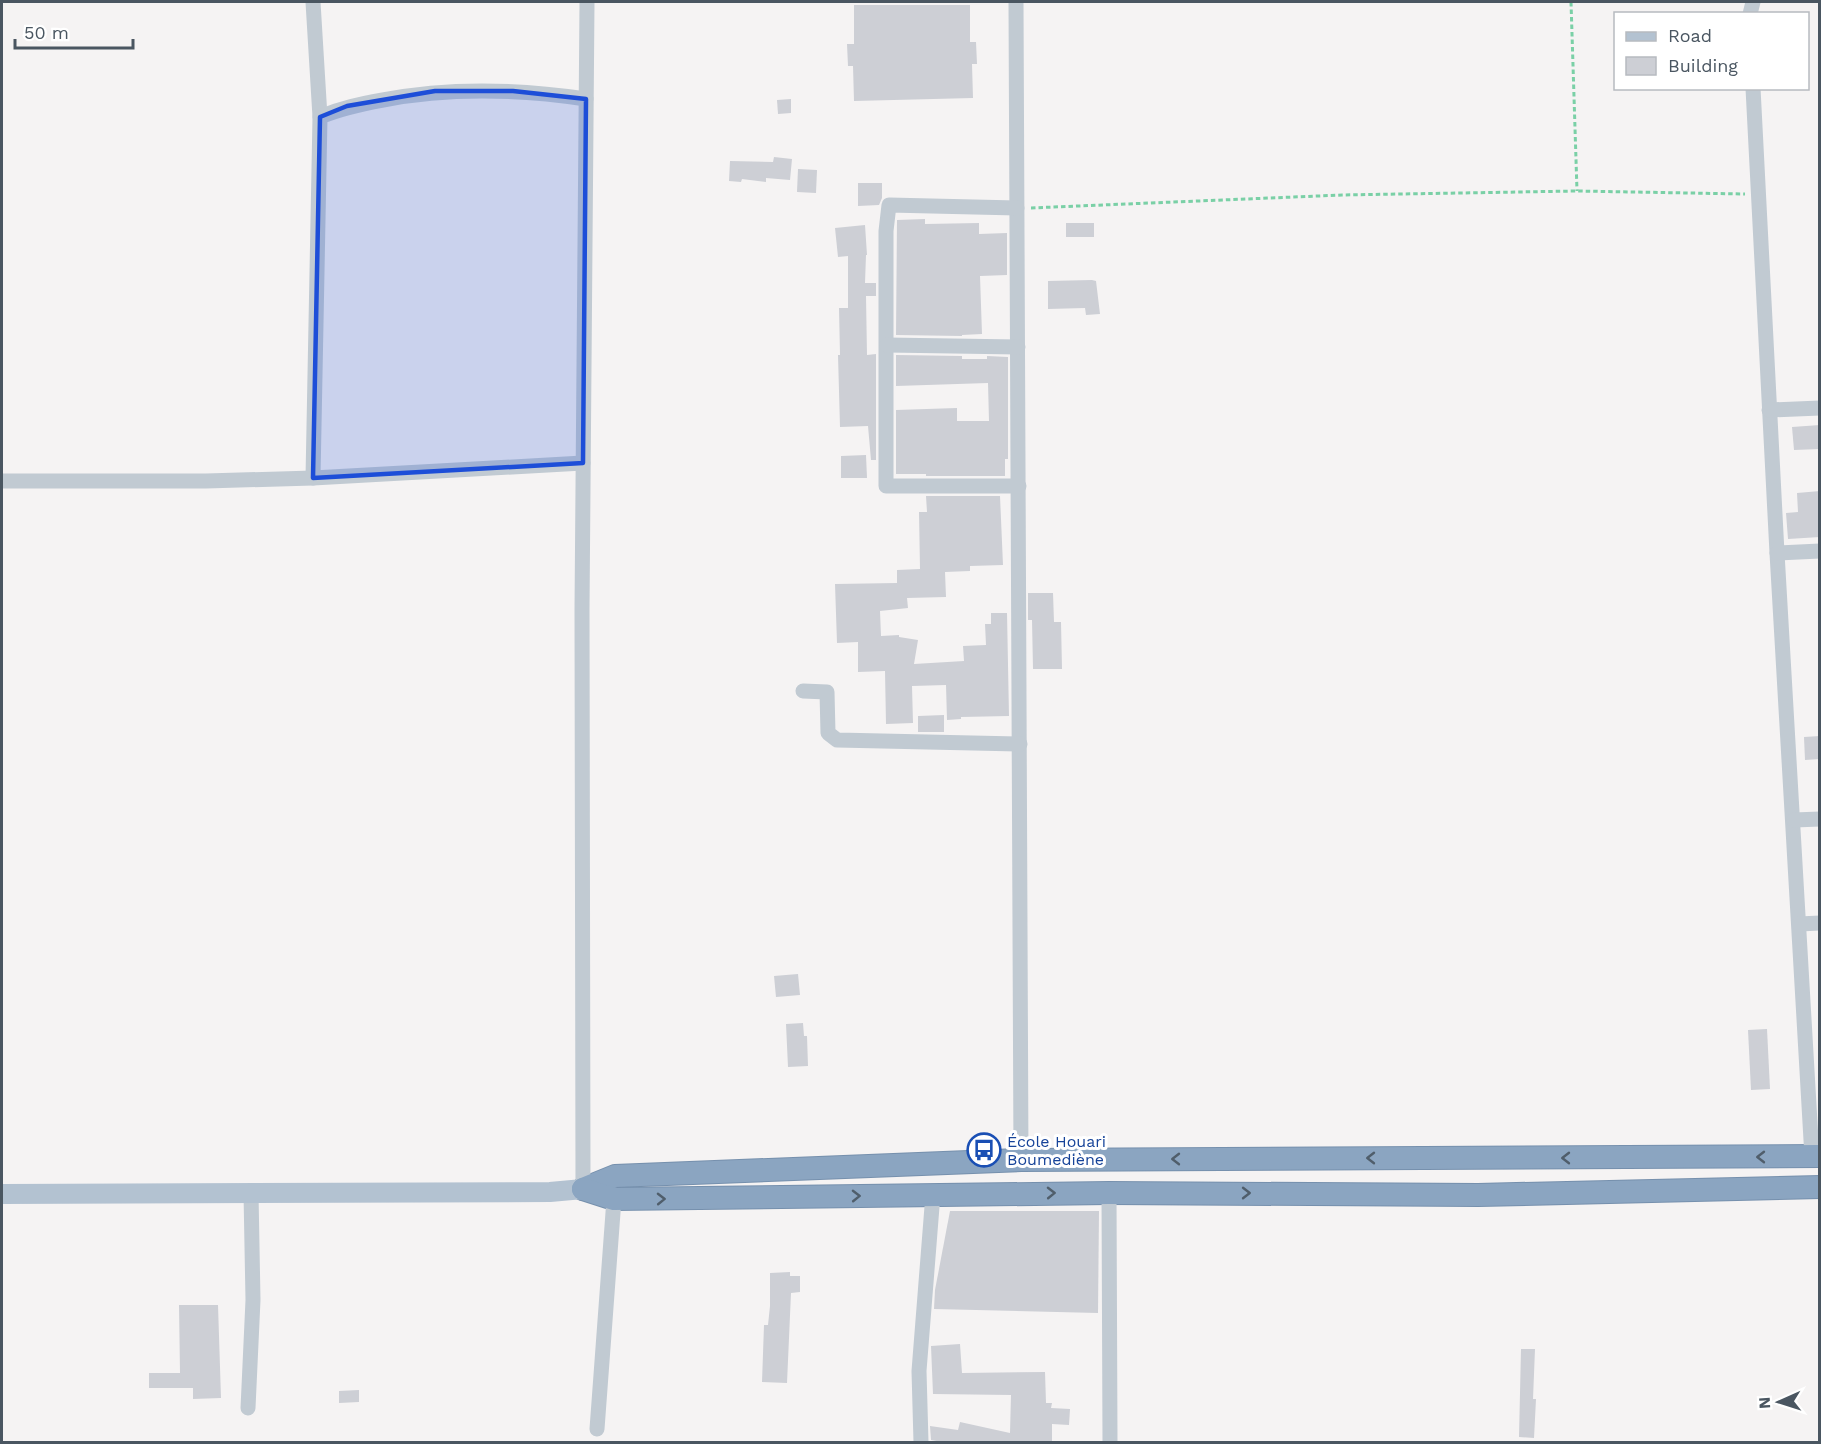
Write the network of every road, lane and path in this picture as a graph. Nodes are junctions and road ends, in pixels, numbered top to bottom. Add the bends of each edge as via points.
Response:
1 (313, 2) edge
2 (587, 2) edge
3 (1016, 2) edge
4 (1571, 2) edge
5 (1753, 90) edge
6 (586, 99) junction
7 (320, 117) junction
8 (1577, 191) junction
9 (1758, 194) junction
10 (1017, 208) junction
11 (886, 345) junction
12 (1018, 347) junction
13 (1820, 408) edge
14 (1769, 410) junction
15 (583, 463) junction
16 (313, 478) junction
17 (2, 481) edge
18 (1019, 486) junction
19 (1820, 551) edge
20 (1777, 553) junction
21 (804, 691) dead end
22 (1020, 744) junction
23 (1820, 819) edge
24 (1794, 820) junction
25 (1820, 923) edge
26 (1799, 924) junction
27 (1816, 1157) edge
28 (1021, 1160) junction
29 (1820, 1187) edge
30 (584, 1189) junction
31 (1109, 1192) junction
32 (251, 1193) junction
33 (2, 1194) edge
34 (933, 1194) junction
35 (614, 1199) junction
36 (248, 1408) dead end
37 (597, 1429) dead end
38 (921, 1443) edge
39 (1110, 1443) edge

1 - 7 street
2 - 6 street
3 - 10 street
4 - 8 path
5 - 9 street
6 - 7 street via 542,92 435,92 347,106
6 - 15 street
7 - 16 street
8 - 9 path
8 - 10 path via 1342,195
9 - 14 street
10 - 11 street via 889,205
10 - 12 street
11 - 12 street
11 - 18 street via 886,486
12 - 18 street
13 - 14 street
14 - 20 street
15 - 16 street
15 - 30 street
16 - 17 street
18 - 22 street
19 - 20 street
20 - 24 street
21 - 22 street via 827,692 828,733 837,740
22 - 28 street
23 - 24 street
24 - 26 street
25 - 26 street
26 - 27 street
27 -> 28 highway
28 - 30 highway via 615,1176
31 -> 29 highway via 1478,1195
30 - 32 main road
30 - 35 highway
34 -> 31 highway
31 - 39 street
32 - 33 main road
32 - 36 street via 253,1300
35 -> 34 highway
34 - 38 street via 919,1371
35 - 37 street

